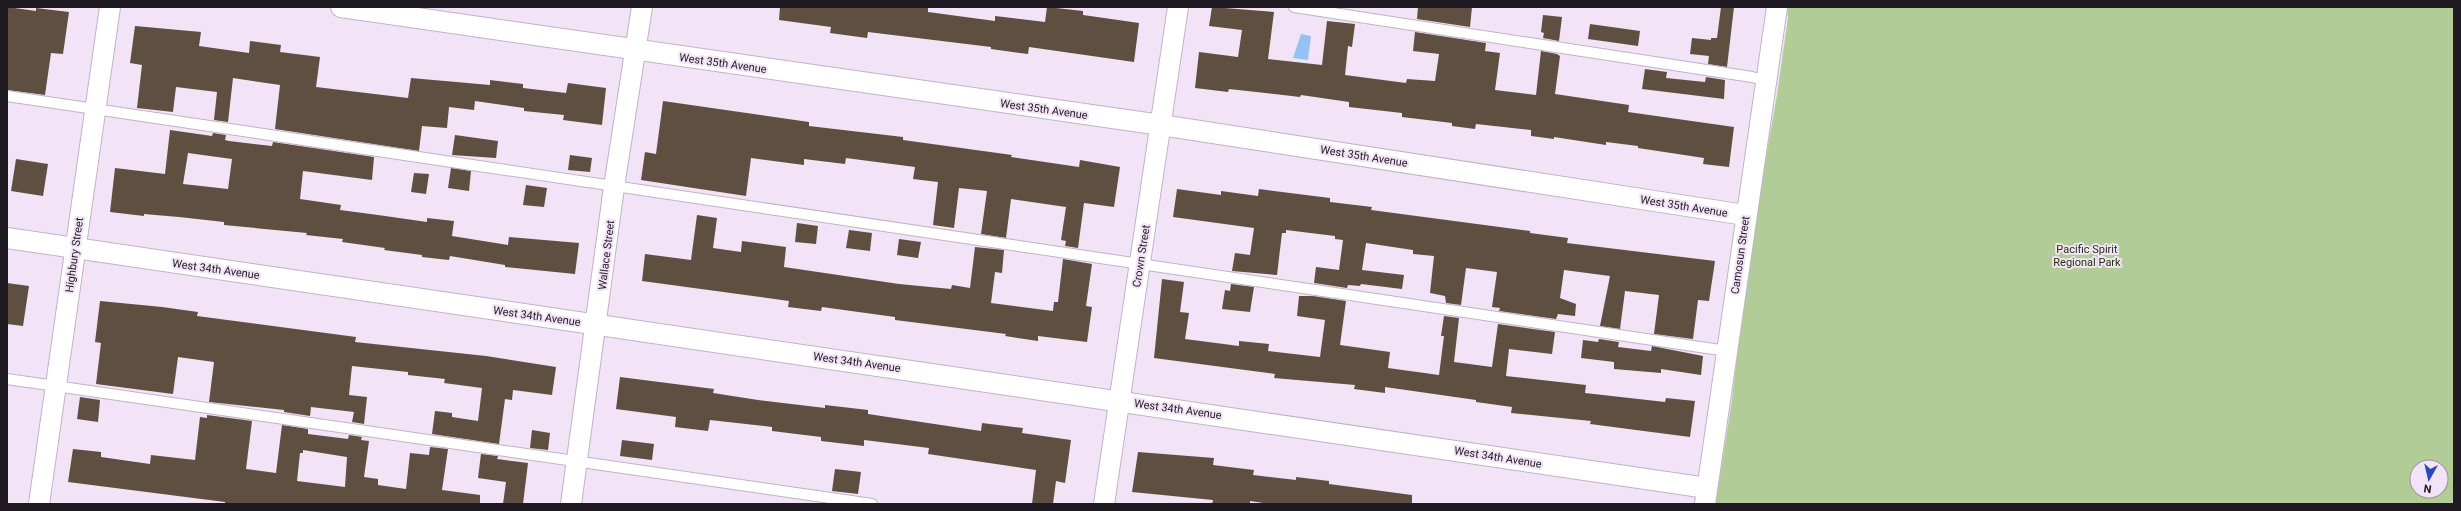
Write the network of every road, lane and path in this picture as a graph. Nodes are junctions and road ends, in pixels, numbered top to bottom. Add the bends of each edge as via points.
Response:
1 (110, 7) edge
2 (341, 7) edge
3 (642, 7) edge
4 (1178, 7) edge
5 (1294, 7) edge
6 (1777, 7) edge
7 (635, 50) junction
8 (1767, 81) junction
9 (7, 96) edge
10 (95, 108) junction
11 (1161, 125) junction
12 (614, 187) junction
13 (1745, 215) junction
14 (7, 238) edge
15 (75, 248) junction
16 (1140, 263) junction
17 (596, 324) junction
18 (1727, 351) junction
19 (7, 379) edge
20 (56, 386) junction
21 (1120, 400) junction
22 (577, 461) junction
23 (1706, 496) edge
24 (39, 504) edge
25 (571, 504) edge
26 (872, 504) edge
27 (1104, 504) edge

1 - 10 street, Highbury Street
2 - 7 street, West 35th Avenue
3 - 7 street, Wallace Street
4 - 11 street, Crown Street
5 - 8 lane via 1752,76
6 - 8 street, Camosun Street
7 - 11 street, West 35th Avenue
7 - 12 street, Wallace Street
8 - 13 street, Camosun Street
9 - 10 lane
10 - 12 lane
10 - 15 street, Highbury Street
11 - 13 street, West 35th Avenue
11 - 16 street, Crown Street
12 - 16 lane
12 - 17 street, Wallace Street
13 - 18 street, Camosun Street
14 - 15 street, West 34th Avenue
15 - 17 street, West 34th Avenue
15 - 20 street, Highbury Street
16 - 18 lane
16 - 21 street, Crown Street
17 - 21 street, West 34th Avenue
17 - 22 street, Wallace Street
18 - 23 street, Camosun Street
19 - 20 lane
20 - 22 lane
20 - 24 street, Highbury Street
21 - 23 street, West 34th Avenue
21 - 27 street, Crown Street
22 - 25 street, Wallace Street
22 - 26 lane

